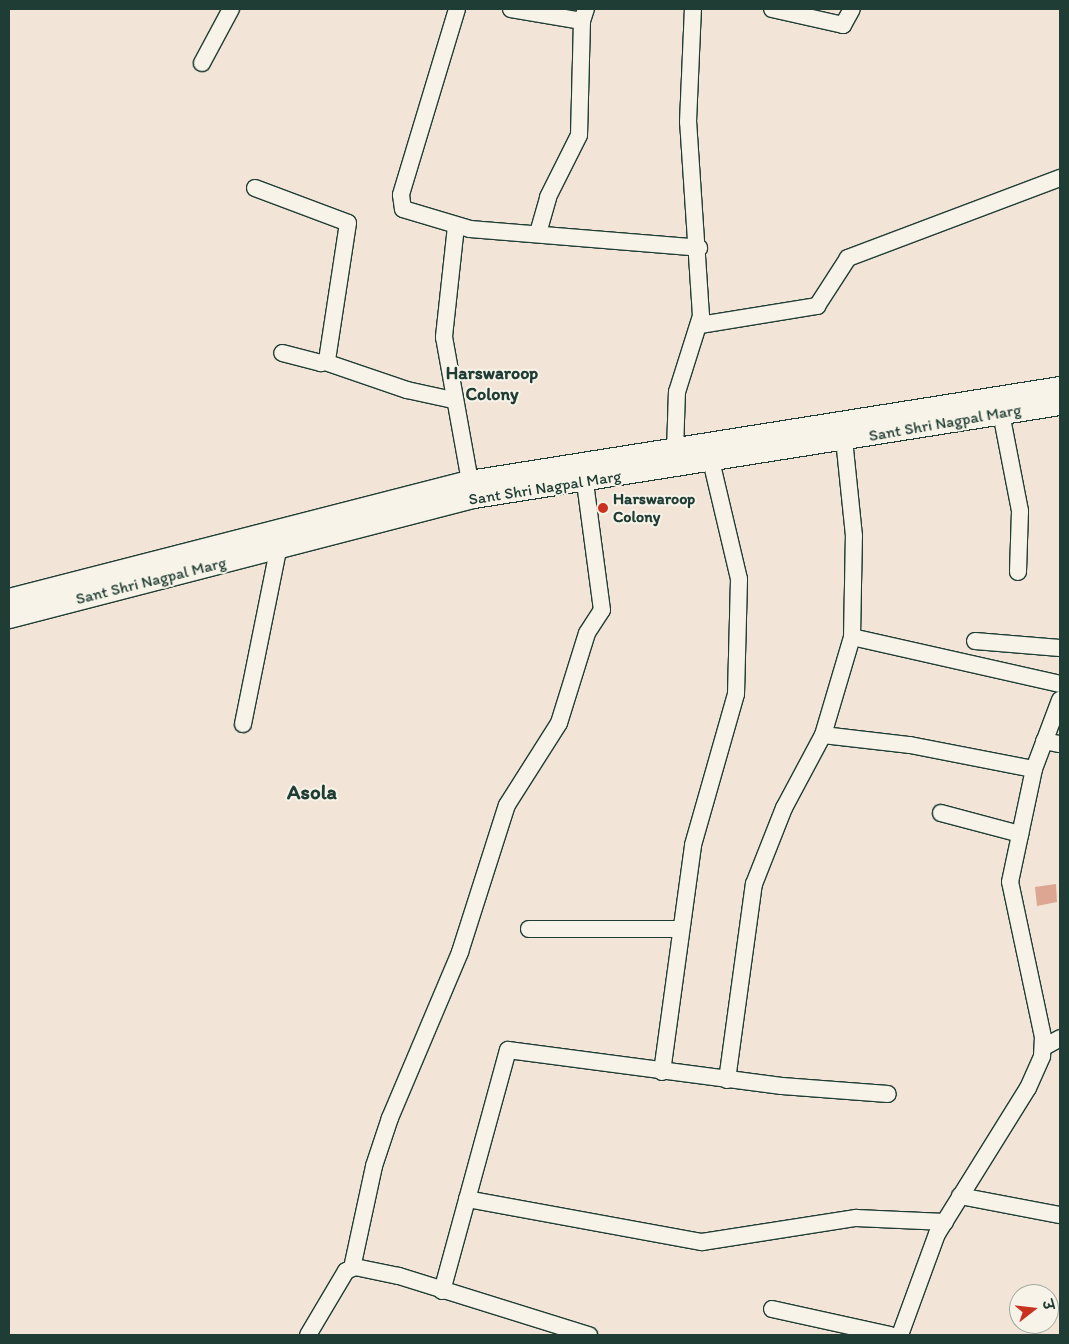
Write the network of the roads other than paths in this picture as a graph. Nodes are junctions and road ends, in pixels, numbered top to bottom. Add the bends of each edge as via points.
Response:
1 (231, 9) edge
2 (457, 9) edge
3 (512, 9) edge
4 (693, 9) edge
5 (772, 9) edge
6 (852, 9) edge
7 (584, 15) edge
8 (202, 63) dead end
9 (1060, 178) edge
10 (255, 188) dead end
11 (456, 226) junction
12 (538, 234) junction
13 (699, 248) junction
14 (700, 325) junction
15 (282, 353) dead end
16 (325, 362) junction
17 (1060, 388) edge
18 (453, 400) junction
19 (1060, 404) edge
20 (1001, 413) junction
21 (844, 440) junction
22 (675, 451) junction
23 (711, 461) junction
24 (470, 482) junction
25 (585, 482) junction
26 (278, 550) junction
27 (1018, 572) dead end
28 (9, 600) edge
29 (9, 618) edge
30 (852, 637) junction
31 (975, 641) dead end
32 (1060, 648) edge
33 (1060, 684) edge
34 (1060, 700) edge
35 (243, 724) dead end
36 (823, 735) junction
37 (1044, 741) junction
38 (1060, 744) edge
39 (1034, 769) junction
40 (941, 814) dead end
41 (1020, 834) junction
42 (529, 929) dead end
43 (680, 929) junction
44 (1060, 1038) edge
45 (1044, 1047) junction
46 (662, 1072) junction
47 (727, 1080) junction
48 (888, 1094) dead end
49 (960, 1196) junction
50 (467, 1199) junction
51 (1060, 1215) edge
52 (945, 1222) junction
53 (352, 1268) junction
54 (442, 1291) junction
55 (772, 1309) dead end
56 (308, 1335) edge
57 (589, 1335) edge
58 (890, 1335) edge
59 (900, 1335) edge

1 - 8 street
2 - 11 street via 400,200 405,211
3 - 7 street
4 - 13 street via 688,122
5 - 6 street via 843,25
7 - 12 street via 579,134 548,197
9 - 14 street via 848,258 817,306
10 - 16 street via 348,223
11 - 12 street
11 - 18 street via 444,332
12 - 13 street
13 - 14 street
14 - 22 street via 677,392
15 - 16 street
16 - 18 street via 407,390
17 - 22 main road, Sant Shri Nagpal Marg
18 - 24 street
19 - 20 main road, Sant Shri Nagpal Marg
20 - 21 main road, Sant Shri Nagpal Marg
20 - 27 street via 1020,511
21 - 23 main road, Sant Shri Nagpal Marg
21 - 30 street via 854,536
22 - 24 main road, Sant Shri Nagpal Marg
23 - 25 main road, Sant Shri Nagpal Marg
23 - 43 street via 740,579 736,694 693,845
24 - 28 main road, Sant Shri Nagpal Marg
25 - 26 main road, Sant Shri Nagpal Marg via 474,498
25 - 53 street via 602,610 587,633 559,723 507,805 460,952 390,1118 363,1210
26 - 29 main road, Sant Shri Nagpal Marg
26 - 35 street
30 - 33 street
30 - 36 street
31 - 32 street
34 - 37 street
36 - 39 street via 910,745
36 - 47 street via 784,808 754,884
37 - 38 street
37 - 39 street
39 - 41 street
40 - 41 street
41 - 45 street via 1012,866 1011,900
42 - 43 street
43 - 46 street
44 - 45 street
45 - 49 street via 1028,1088
46 - 47 street
46 - 50 street via 508,1050
47 - 48 street
49 - 51 street
49 - 52 street
50 - 52 street via 702,1242 856,1218
50 - 54 street
52 - 59 street via 930,1248
53 - 54 street via 398,1276
53 - 56 street
54 - 57 street
55 - 58 street

